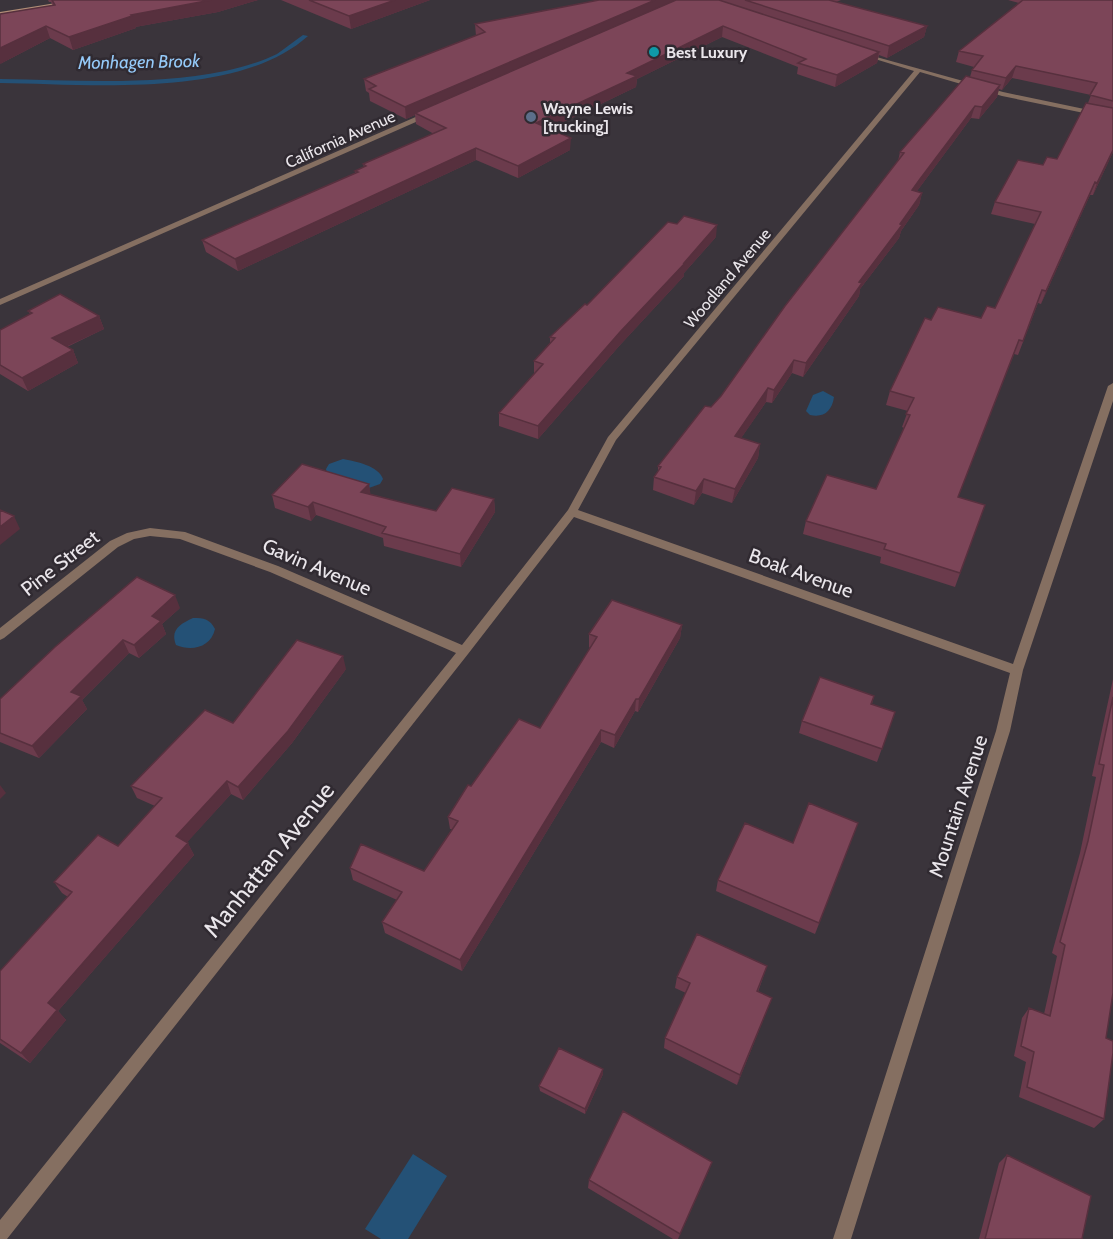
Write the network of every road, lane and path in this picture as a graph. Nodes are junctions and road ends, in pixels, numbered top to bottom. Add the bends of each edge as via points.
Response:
1 (86, 0) edge
2 (0, 14) edge
3 (851, 50) edge
4 (917, 72) junction
5 (442, 109) edge
6 (1113, 117) edge
7 (0, 302) edge
8 (1113, 386) edge
9 (572, 512) junction
10 (150, 532) joint
11 (0, 635) edge
12 (464, 651) junction
13 (1017, 670) junction
14 (0, 1234) edge
15 (842, 1239) edge

1 - 2 street
3 - 4 street
4 - 6 street
4 - 9 street, Woodland Avenue via 612,439
5 - 7 street, California Avenue
8 - 13 street, Mountain Avenue
9 - 12 street, Manhattan Avenue
9 - 13 street, Boak Avenue
10 - 11 street, Pine Street via 114,544
10 - 12 street, Gavin Avenue via 181,535 274,569
12 - 14 street, Manhattan Avenue
13 - 15 street, Mountain Avenue via 1003,731

